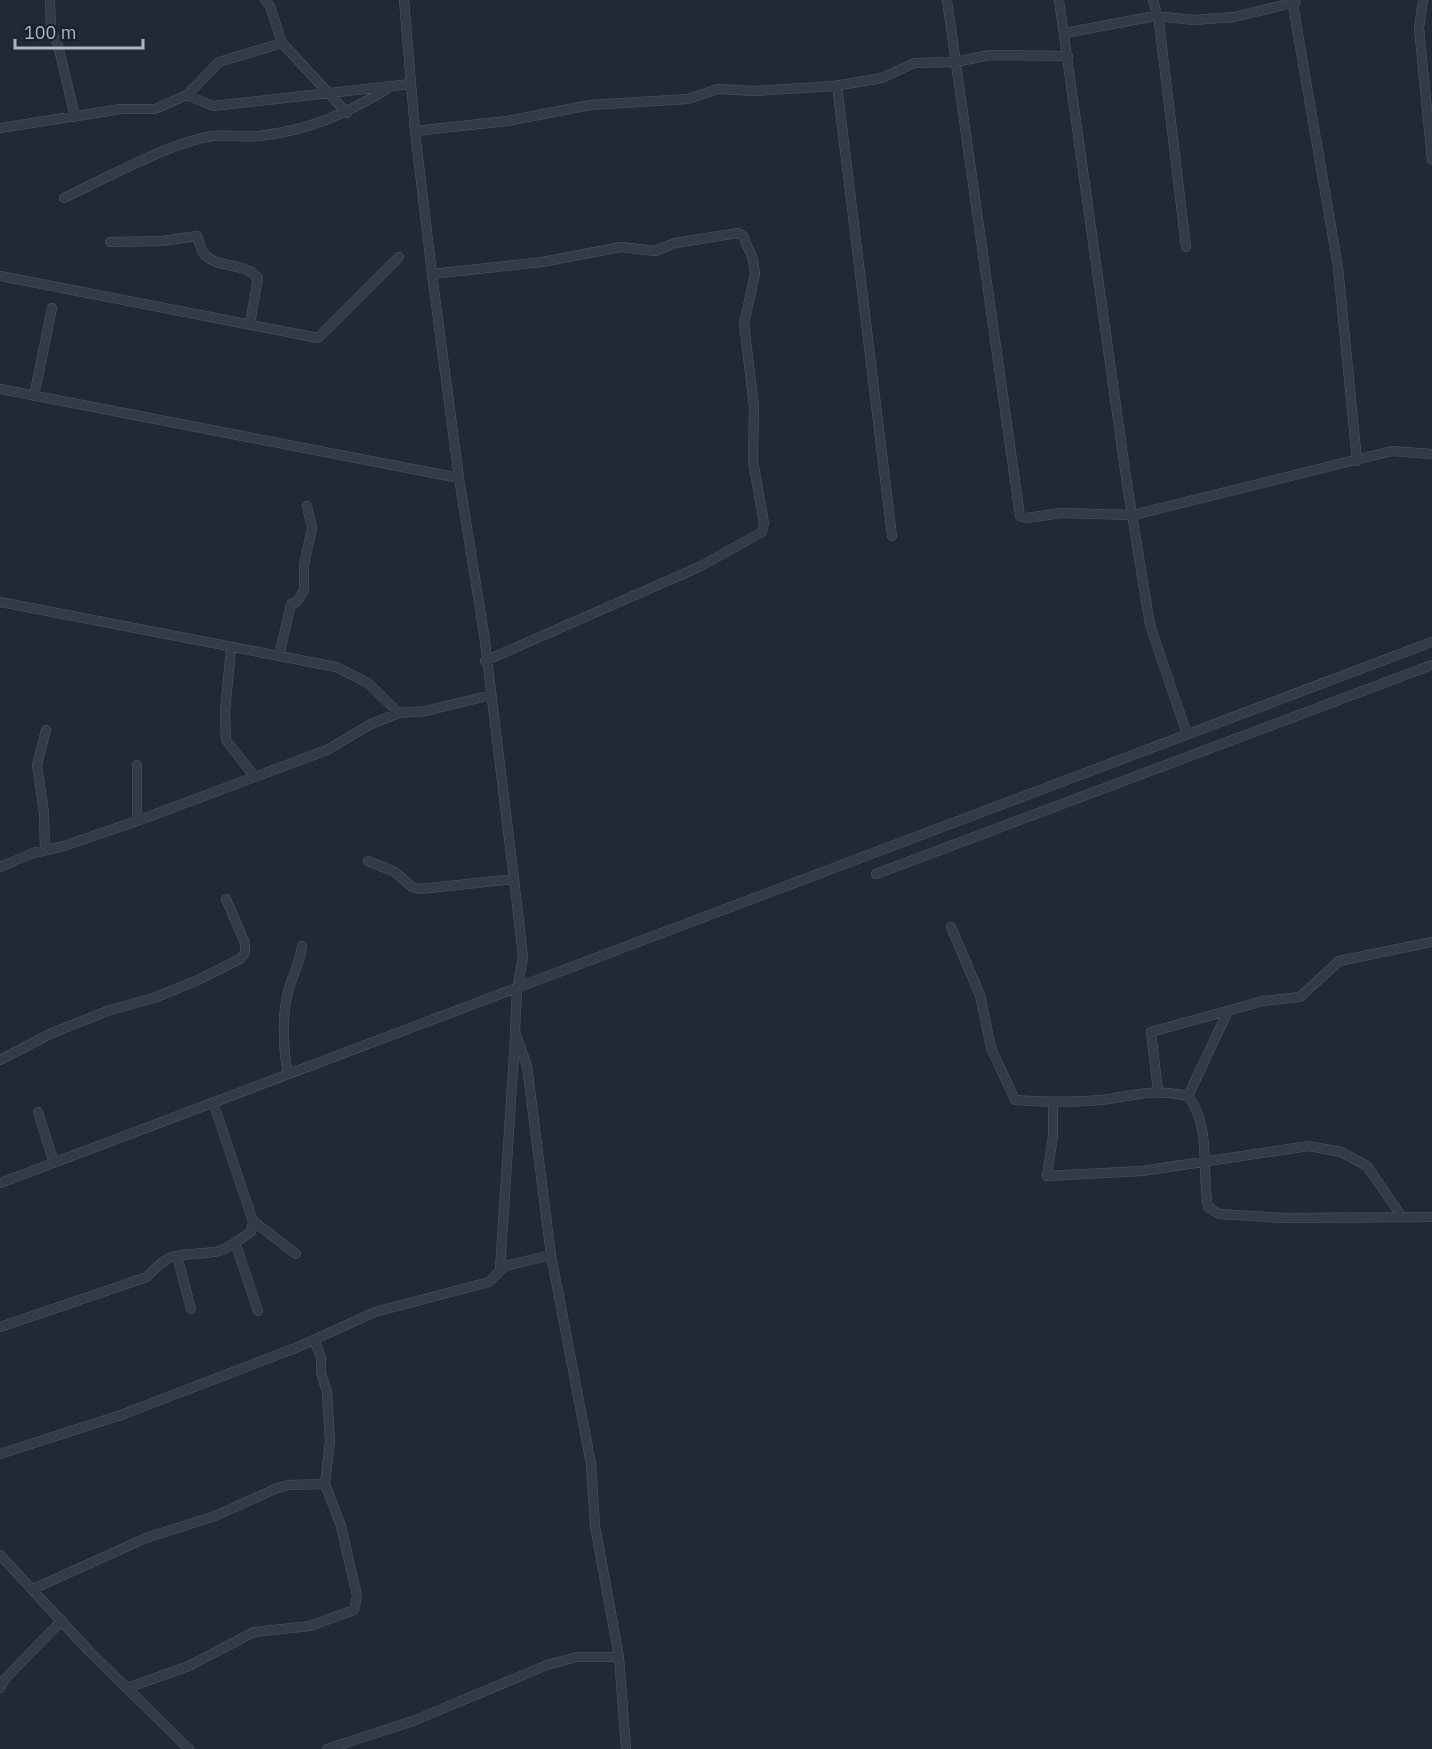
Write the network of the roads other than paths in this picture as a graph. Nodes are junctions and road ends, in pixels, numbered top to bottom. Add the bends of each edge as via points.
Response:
1 (50, 0) edge
2 (265, 0) edge
3 (404, 0) edge
4 (947, 0) edge
5 (1059, 0) edge
6 (1153, 0) edge
7 (1423, 0) edge
8 (1295, 2) edge
9 (1155, 16) junction
10 (1065, 33) junction
11 (282, 44) junction
12 (1068, 56) junction
13 (955, 62) junction
14 (410, 84) junction
15 (837, 85) junction
16 (392, 86) junction
17 (328, 94) junction
18 (187, 95) junction
19 (347, 112) junction
20 (75, 117) junction
21 (0, 128) edge
22 (415, 130) junction
23 (1432, 160) edge
24 (64, 198) dead end
25 (110, 242) dead end
26 (1185, 248) dead end
27 (399, 257) dead end
28 (432, 274) junction
29 (0, 276) edge
30 (52, 308) dead end
31 (250, 324) junction
32 (0, 389) edge
33 (34, 396) junction
34 (1432, 454) edge
35 (1358, 461) junction
36 (459, 478) junction
37 (307, 506) dead end
38 (1133, 515) junction
39 (892, 536) dead end
40 (0, 602) edge
41 (1432, 642) edge
42 (231, 648) junction
43 (279, 656) junction
44 (485, 661) junction
45 (1432, 665) edge
46 (491, 695) junction
47 (399, 713) junction
48 (46, 730) dead end
49 (1187, 734) junction
50 (137, 765) dead end
51 (254, 776) junction
52 (137, 821) junction
53 (45, 850) junction
54 (368, 861) dead end
55 (0, 867) edge
56 (876, 874) dead end
57 (514, 879) junction
58 (226, 899) dead end
59 (951, 927) dead end
60 (1432, 942) edge
61 (302, 946) dead end
62 (517, 990) junction
63 (1228, 1011) junction
64 (515, 1032) junction
65 (0, 1060) edge
66 (288, 1073) junction
67 (1158, 1091) junction
68 (1188, 1096) junction
69 (213, 1102) junction
70 (1053, 1103) junction
71 (38, 1112) dead end
72 (1206, 1160) junction
73 (54, 1162) junction
74 (0, 1183) edge
75 (1432, 1216) edge
76 (1402, 1217) junction
77 (254, 1221) junction
78 (235, 1242) junction
79 (296, 1254) dead end
80 (551, 1255) junction
81 (177, 1256) junction
82 (500, 1270) junction
83 (191, 1309) dead end
84 (258, 1311) dead end
85 (0, 1327) edge
86 (314, 1340) junction
87 (0, 1454) edge
88 (325, 1484) junction
89 (0, 1555) edge
90 (33, 1588) junction
91 (62, 1620) junction
92 (619, 1657) junction
93 (0, 1688) edge
94 (127, 1688) junction
95 (189, 1749) edge
96 (329, 1749) edge
97 (626, 1749) edge

1 - 20 street via 51,30
2 - 11 street
3 - 14 street
4 - 13 street
5 - 10 street
6 - 9 street
7 - 23 street via 1419,27
8 - 9 street via 1234,17
8 - 35 street via 1338,267
9 - 10 street
9 - 26 street via 1159,22
10 - 12 street
11 - 17 street
11 - 18 street via 219,63
12 - 13 street via 990,55
12 - 38 street
13 - 15 street via 914,63 882,78
13 - 38 street via 1020,516
14 - 16 street
14 - 22 street
15 - 22 street via 754,91 718,89 688,99 590,105 507,121
15 - 39 street
16 - 17 street
16 - 19 street
17 - 18 street via 213,106
17 - 19 street
18 - 20 street via 155,109 122,109
19 - 24 street via 317,125 280,133 212,136 153,157
20 - 21 street
22 - 28 street
25 - 31 street via 197,236 207,257 245,268 258,279
27 - 31 street via 318,338
28 - 36 street
28 - 44 street via 542,262 621,247 655,251 675,243 738,233 743,236 754,266 744,324 762,532 699,567
29 - 31 street
30 - 33 street
32 - 33 street
33 - 36 street
34 - 35 street via 1392,451
35 - 38 street
36 - 44 street
37 - 43 street via 312,528 304,566 304,590 297,602 291,604
38 - 49 street via 1150,625
40 - 42 street
41 - 49 street
42 - 43 street
42 - 51 street via 226,740
43 - 47 street via 336,667 368,683
44 - 46 street
45 - 56 street
46 - 47 street via 426,711
46 - 57 street
47 - 51 street via 371,724 327,750
48 - 53 street via 37,765
49 - 62 street
50 - 52 street
51 - 52 street
52 - 53 street
53 - 55 street
54 - 57 street via 395,872 420,889
57 - 62 street via 523,957
58 - 65 street via 245,943 240,959 154,998 52,1033
59 - 70 street via 980,995 991,1048 1015,1100
60 - 63 street via 1339,961 1300,997 1263,1000
61 - 66 street via 287,995 283,1048
62 - 64 street
62 - 66 street
63 - 67 street via 1151,1032
63 - 68 street
64 - 80 street via 527,1066
64 - 82 street
66 - 69 street
67 - 68 street
67 - 70 street
68 - 72 street via 1197,1108
69 - 73 street
69 - 77 street
70 - 72 street via 1047,1176 1142,1171
71 - 73 street
72 - 76 street via 1309,1146 1341,1152 1367,1166
72 - 76 street via 1208,1207 1219,1215
73 - 74 street
75 - 76 street
77 - 78 street via 251,1232
77 - 79 street
78 - 81 street via 215,1252
78 - 84 street
80 - 82 street
80 - 92 street via 591,1464 595,1526
81 - 83 street
81 - 85 street via 162,1260 147,1277
82 - 86 street via 489,1282 375,1312
86 - 87 street via 121,1415
86 - 88 street via 327,1392 330,1441
88 - 90 street via 276,1489 215,1516 137,1542
88 - 94 street via 341,1526 357,1596 354,1610 310,1626 254,1632 196,1663
89 - 90 street
90 - 91 street
91 - 93 street via 5,1678
91 - 94 street
92 - 96 street via 577,1657 547,1665 413,1721
92 - 97 street
94 - 95 street

